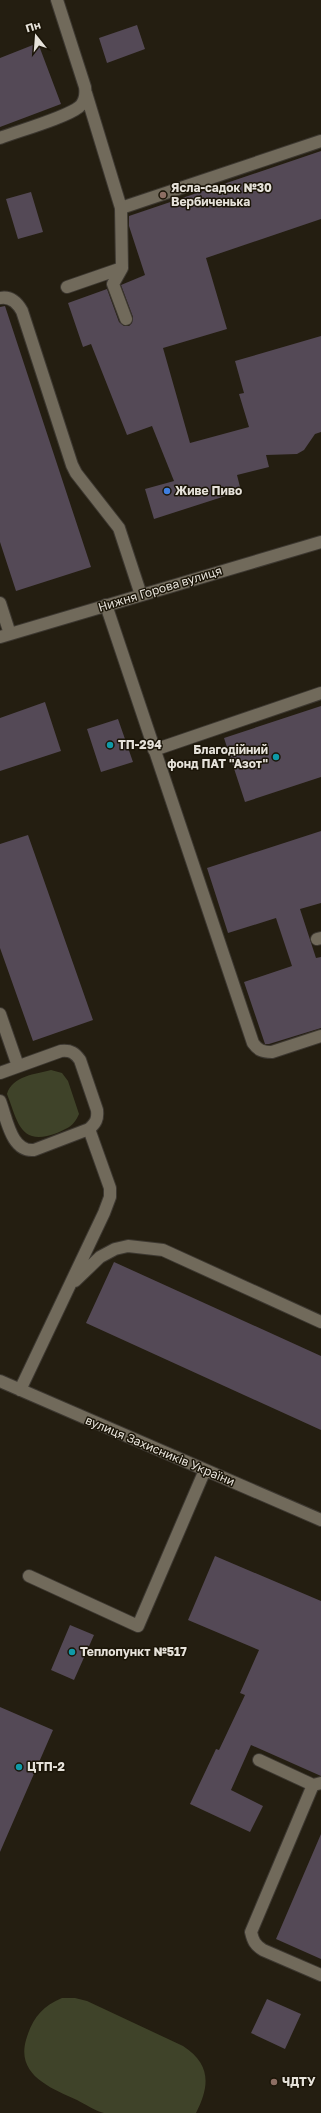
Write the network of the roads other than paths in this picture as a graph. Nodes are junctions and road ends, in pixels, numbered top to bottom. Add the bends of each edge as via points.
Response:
1 (57, 0) edge
2 (86, 94) junction
3 (0, 138) edge
4 (321, 141) edge
5 (121, 208) junction
6 (122, 268) junction
7 (67, 287) dead end
8 (0, 298) edge
9 (126, 319) dead end
10 (320, 546) edge
11 (141, 595) junction
12 (0, 603) edge
13 (106, 605) junction
14 (5, 636) edge
15 (321, 693) edge
16 (154, 750) junction
17 (0, 1014) edge
18 (321, 1036) edge
19 (18, 1066) junction
20 (0, 1073) edge
21 (0, 1101) edge
22 (89, 1129) junction
23 (69, 1288) junction
24 (321, 1322) edge
25 (0, 1381) edge
26 (20, 1390) junction
27 (205, 1470) junction
28 (321, 1520) edge
29 (29, 1576) dead end
30 (259, 1760) dead end
31 (317, 1784) edge
32 (321, 1975) edge

1 - 2 street
2 - 3 street via 79,106 72,110
2 - 5 street
4 - 5 street
5 - 6 street
6 - 7 street
6 - 9 street via 114,284
8 - 11 street via 12,299 22,311 72,465 120,532
10 - 11 street, Нижня Горова вулиця
11 - 13 street, Нижня Горова вулиця
12 - 14 street
13 - 14 street, Нижня Горова вулиця
13 - 16 street
15 - 16 street
16 - 18 street via 253,1043 257,1049 272,1052
17 - 19 street
19 - 20 street
19 - 22 street via 61,1051 69,1050 76,1054 97,1110 98,1118
21 - 22 street via 15,1141 27,1150 34,1150
22 - 23 street via 110,1192 104,1213
23 - 24 street via 100,1257 115,1248 128,1246 163,1250
23 - 26 street
25 - 26 street, вулиця Захисників України
26 - 27 street, вулиця Захисників України
27 - 28 street, вулиця Захисників України
27 - 29 street via 138,1626
30 - 31 street
31 - 32 street via 251,1932 252,1939 263,1950

